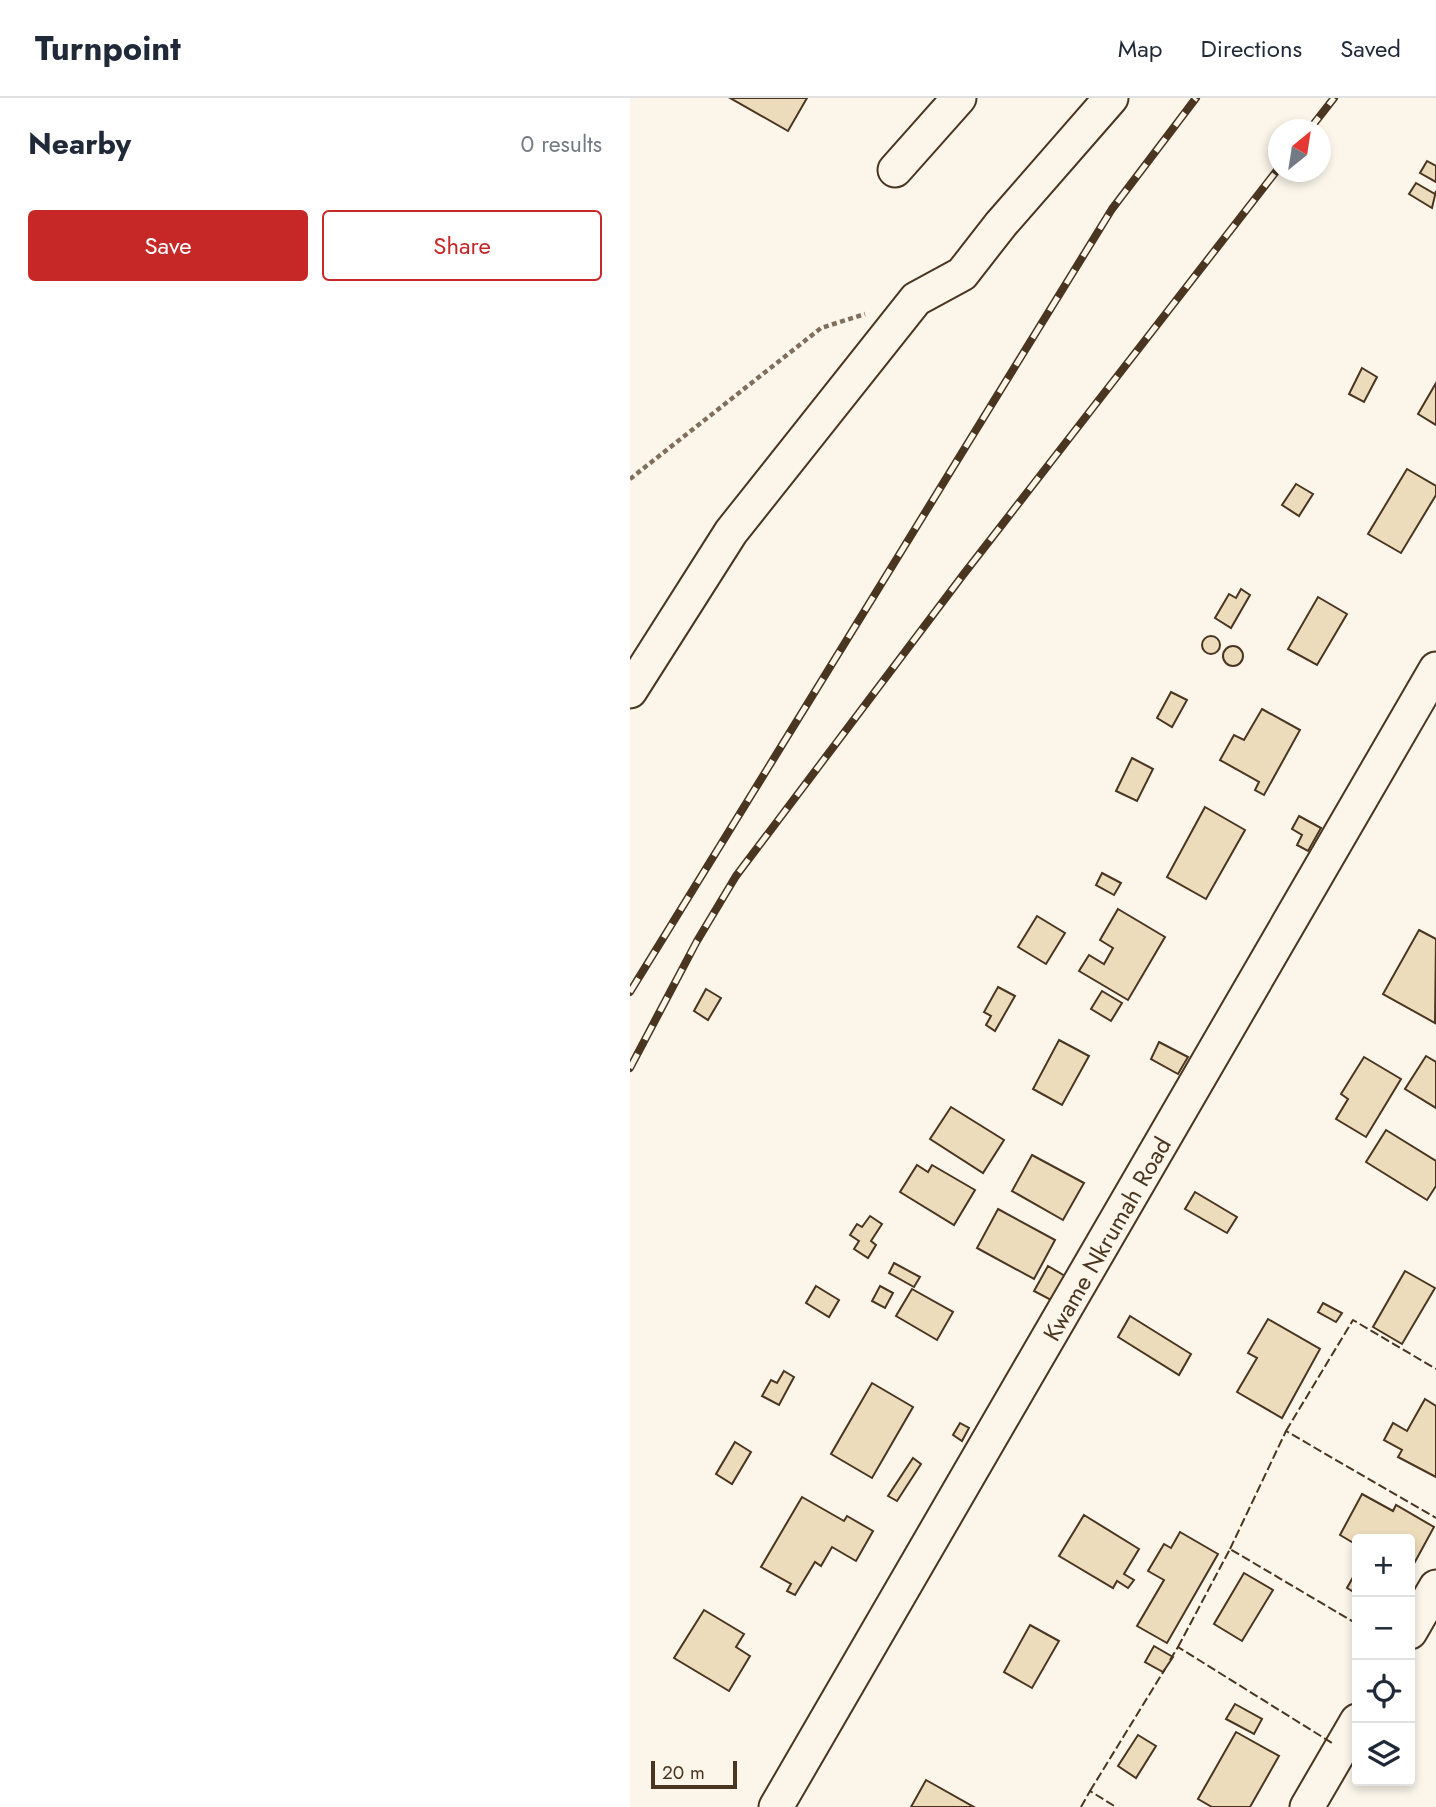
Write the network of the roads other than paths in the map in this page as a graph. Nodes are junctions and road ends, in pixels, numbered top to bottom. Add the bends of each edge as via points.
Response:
1 (959, 98) edge
2 (1111, 98) edge
3 (895, 170) dead end
4 (1436, 669) edge
5 (630, 691) edge
6 (1436, 1587) edge
7 (1415, 1623) edge
8 (1356, 1723) edge
9 (776, 1807) edge
10 (1307, 1807) edge

1 - 3 street
2 - 5 street via 962,274 916,299 731,533
4 - 9 street, Kwame Nkrumah Road
6 - 7 street
8 - 10 street

